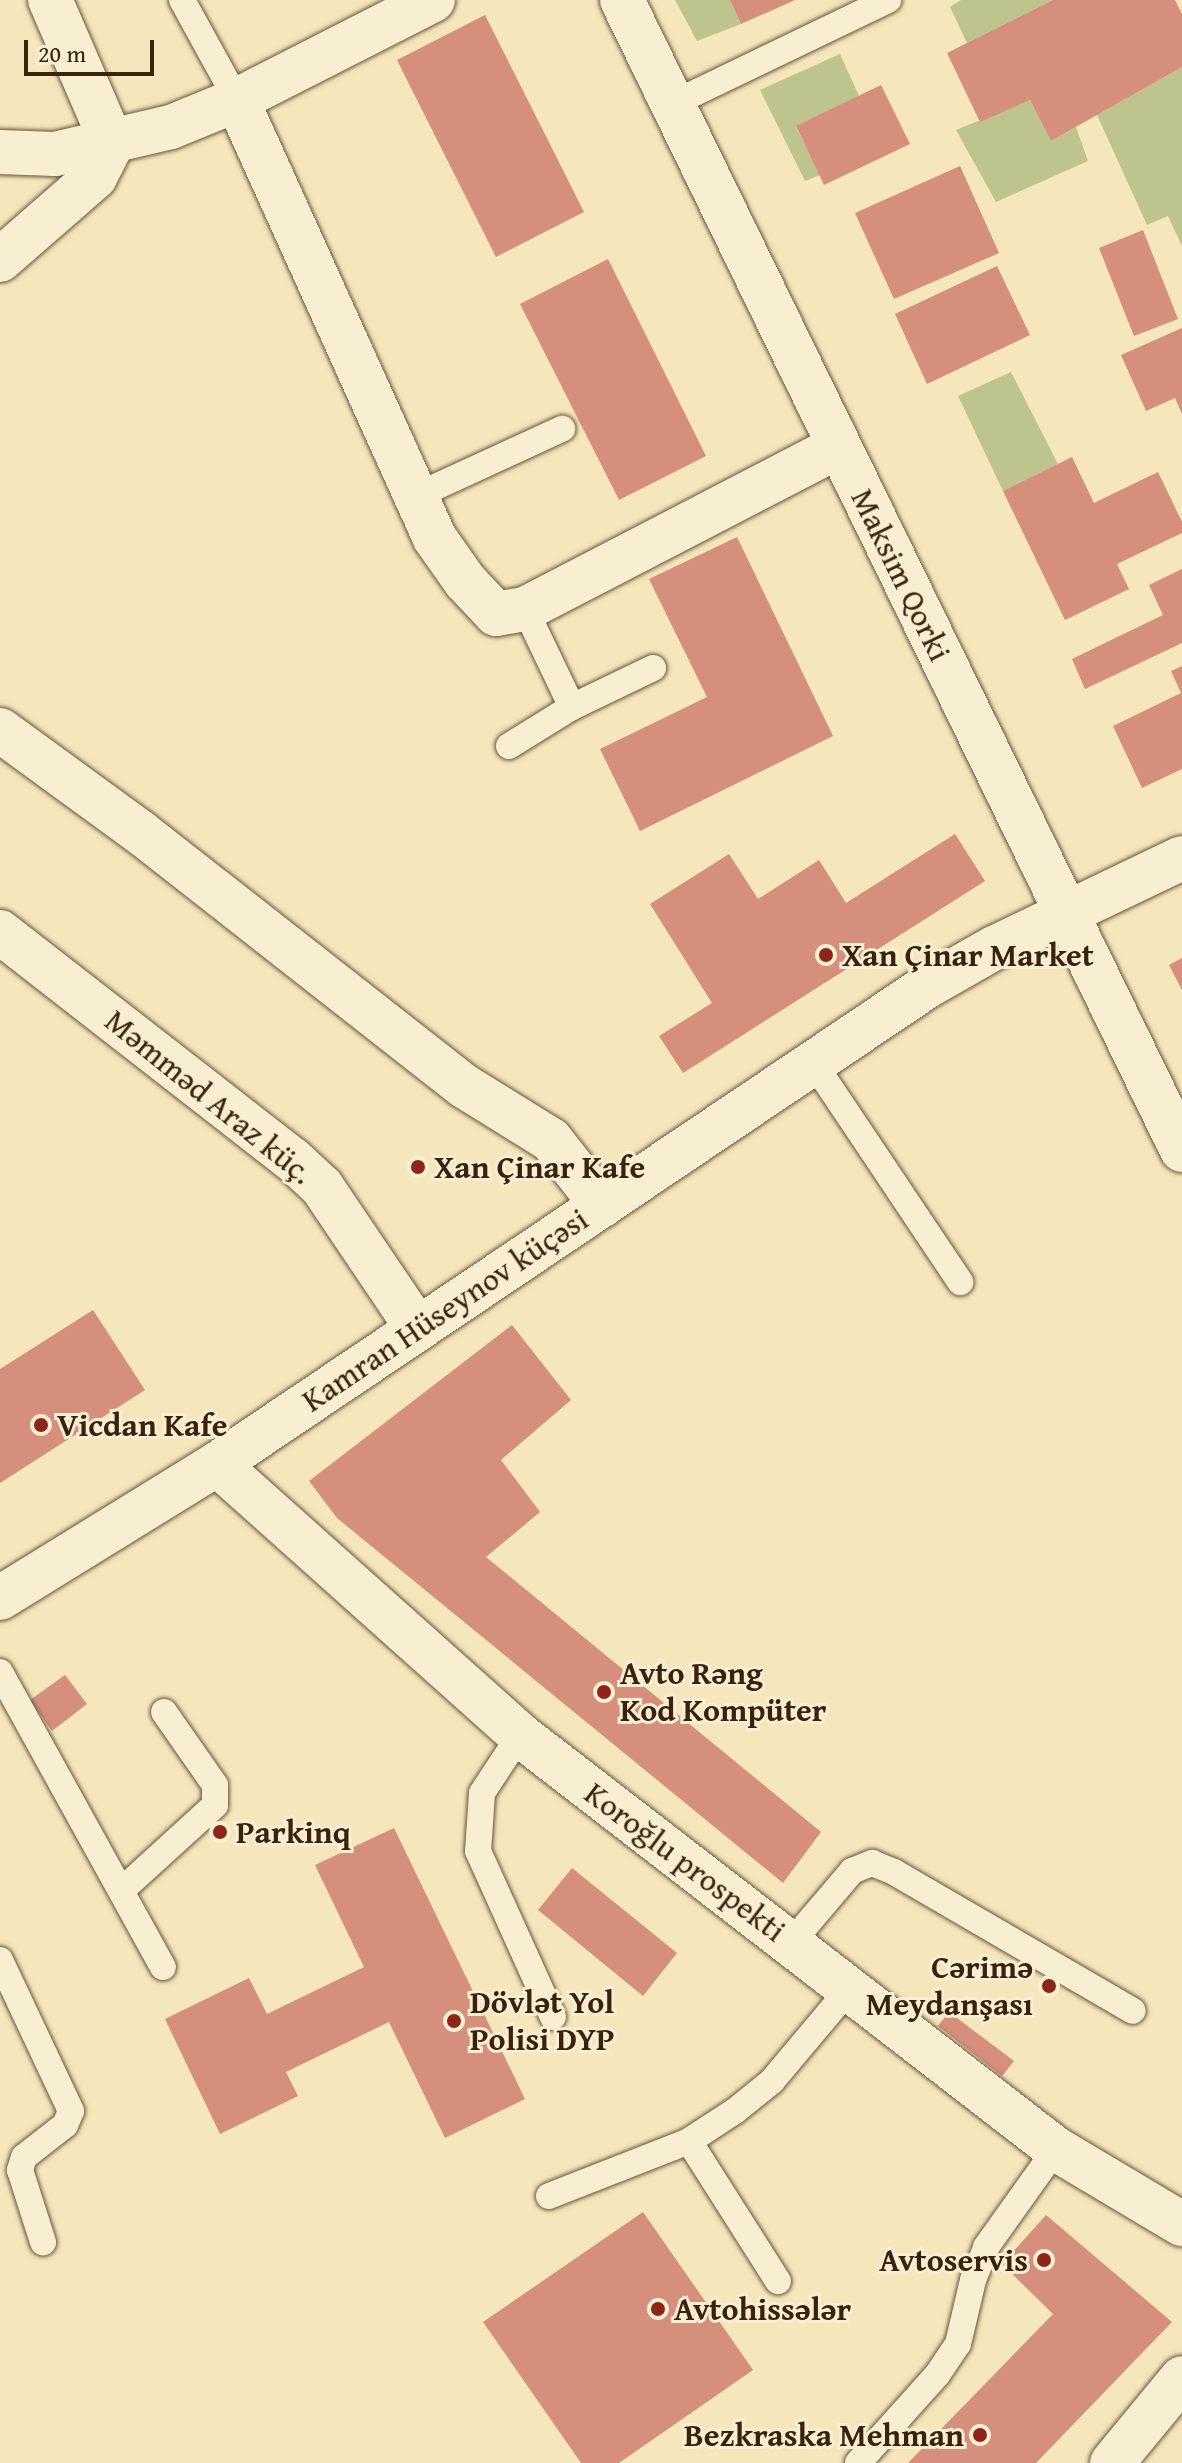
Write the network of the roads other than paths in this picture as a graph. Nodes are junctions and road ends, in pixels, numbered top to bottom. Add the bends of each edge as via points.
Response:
1 (50, 0) edge
2 (182, 0) edge
3 (433, 0) edge
4 (622, 0) edge
5 (888, 0) edge
6 (851, 8) edge
7 (237, 100) junction
8 (672, 104) junction
9 (112, 143) junction
10 (0, 152) edge
11 (0, 260) edge
12 (562, 429) dead end
13 (838, 447) junction
14 (416, 496) junction
15 (525, 609) junction
16 (653, 668) dead end
17 (572, 707) junction
18 (0, 730) edge
19 (509, 746) dead end
20 (1182, 858) edge
21 (1069, 912) junction
22 (0, 932) edge
23 (813, 1062) junction
24 (1182, 1150) edge
25 (602, 1205) junction
26 (960, 1282) dead end
27 (417, 1328) junction
28 (217, 1464) junction
29 (0, 1598) edge
30 (0, 1672) edge
31 (164, 1712) dead end
32 (520, 1735) junction
33 (122, 1890) junction
34 (791, 1943) junction
35 (0, 1960) edge
36 (163, 1967) dead end
37 (850, 1988) junction
38 (1133, 2011) dead end
39 (553, 2017) dead end
40 (689, 2141) junction
41 (1056, 2149) junction
42 (549, 2196) dead end
43 (1182, 2224) edge
44 (43, 2242) dead end
45 (778, 2281) dead end
46 (1182, 2378) edge
47 (858, 2463) edge
48 (1112, 2463) edge

1 - 9 street
2 - 7 lane
3 - 7 street
4 - 8 street, Maksim Qorki
5 - 6 lane
6 - 8 lane
7 - 9 street via 171,127
7 - 14 street
8 - 13 street, Maksim Qorki
9 - 10 street via 55,154
9 - 11 street via 95,177
12 - 14 lane
13 - 15 street
13 - 21 street, Maksim Qorki
14 - 15 street via 434,537 496,614
15 - 17 lane
16 - 17 lane
17 - 19 lane
18 - 25 street via 140,832 464,1086 551,1140
20 - 21 street, Kamran Hüseynov küçəsi
21 - 23 street, Kamran Hüseynov küçəsi via 929,985
21 - 24 street, Maksim Qorki
22 - 27 street, Məmməd Araz küç. via 322,1187
23 - 25 street, Kamran Hüseynov küçəsi
23 - 26 lane
25 - 27 street, Kamran Hüseynov küçəsi
27 - 28 street, Kamran Hüseynov küçəsi
28 - 29 street, Kamran Hüseynov küçəsi
28 - 32 street, Koroğlu prospekti
30 - 33 lane
31 - 33 lane via 215,1785 215,1805
32 - 34 street, Koroğlu prospekti
32 - 39 lane via 482,1793 478,1851
33 - 36 lane
34 - 37 street, Koroğlu prospekti
34 - 38 lane via 852,1871 872,1863
35 - 44 lane via 71,2111 65,2125 24,2157 20,2170
37 - 40 lane via 772,2081
37 - 41 street, Koroğlu prospekti
40 - 42 lane
40 - 45 lane
41 - 43 street, Koroğlu prospekti
41 - 47 lane via 986,2247 958,2344
46 - 48 street

